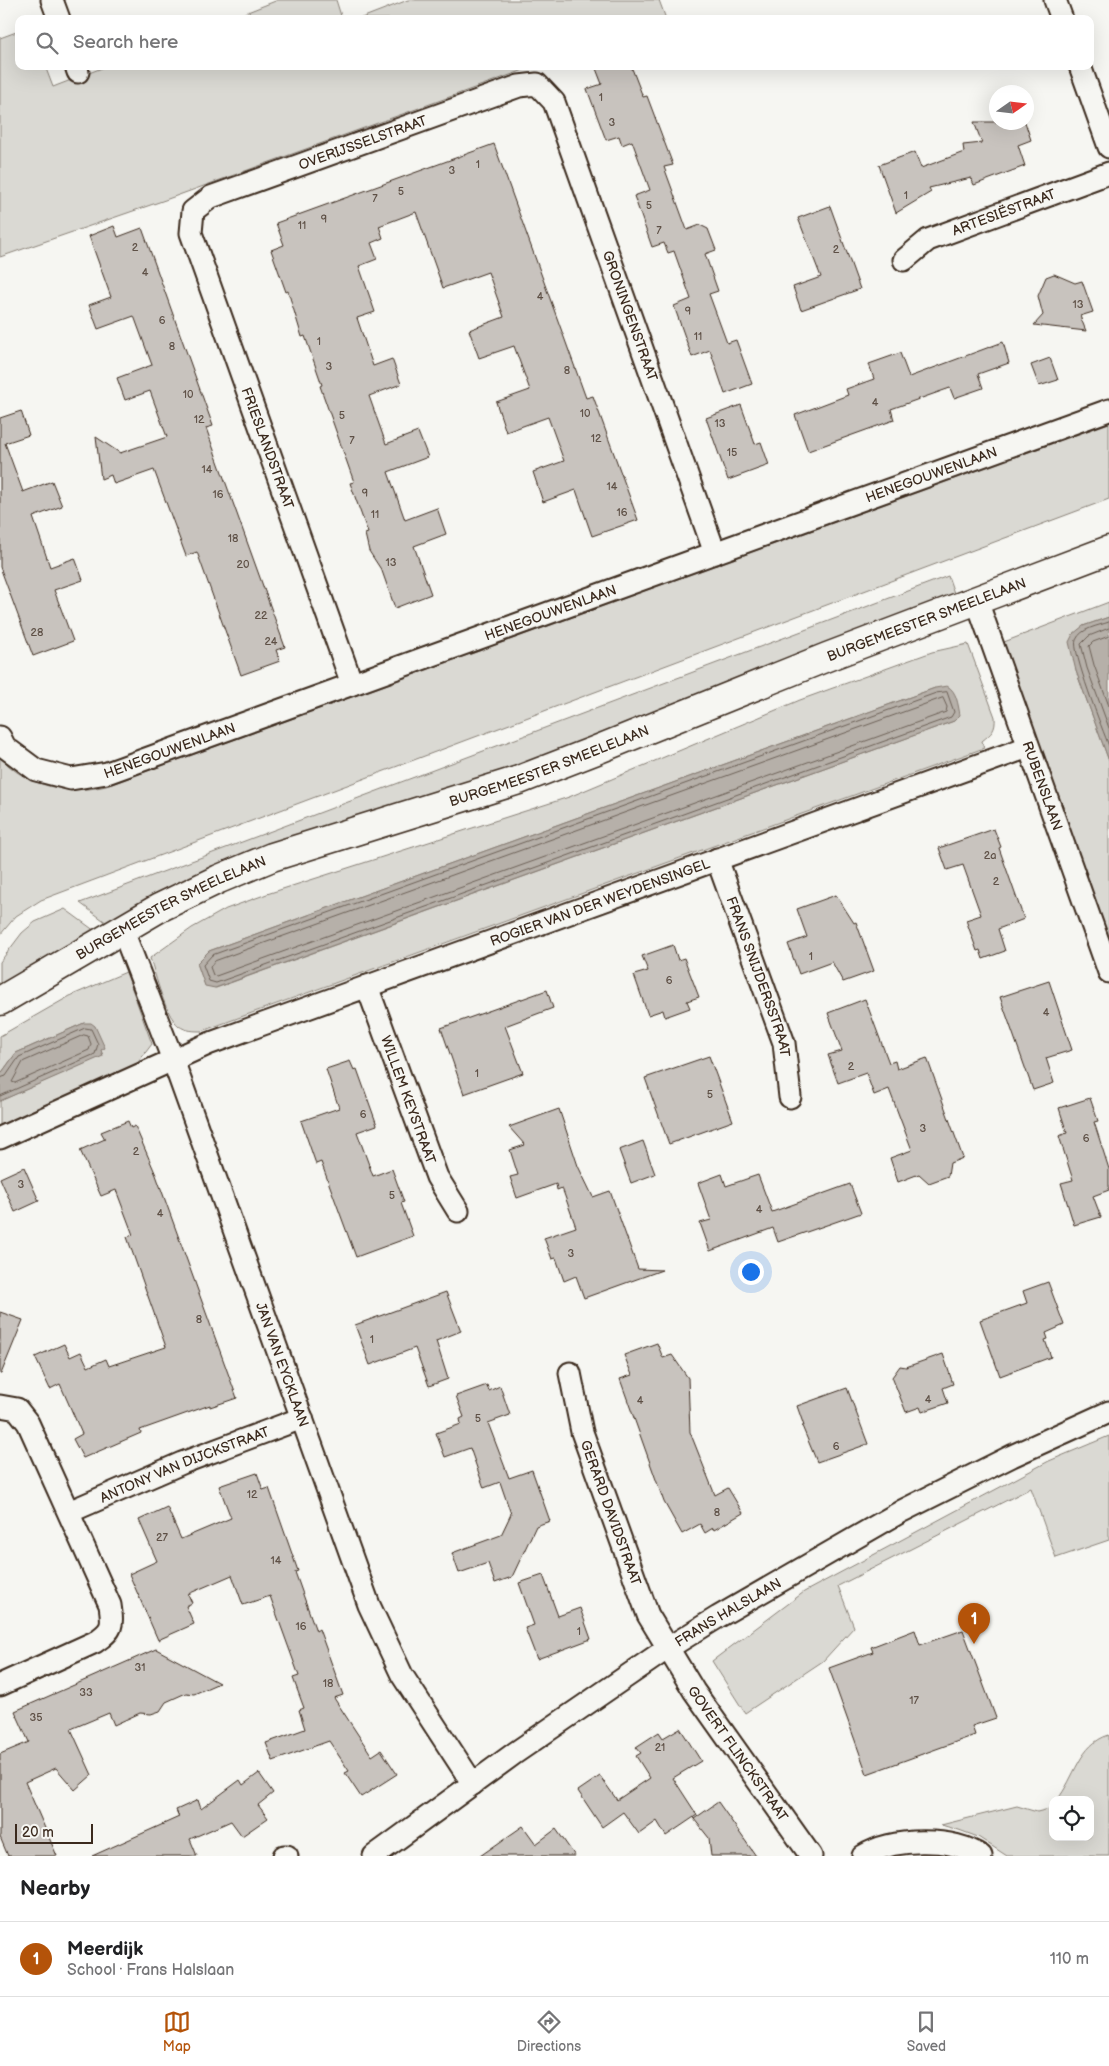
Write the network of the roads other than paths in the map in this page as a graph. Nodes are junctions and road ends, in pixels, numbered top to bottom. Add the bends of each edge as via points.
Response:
1 (52, 0) edge
2 (1056, 0) edge
3 (58, 15) edge
4 (1061, 15) edge
5 (1081, 70) edge
6 (537, 84) joint
7 (1109, 147) edge
8 (1109, 173) edge
9 (194, 211) joint
10 (904, 260) dead end
11 (1109, 410) edge
12 (1109, 550) edge
13 (715, 553) junction
14 (977, 601) junction
15 (352, 684) junction
16 (0, 737) edge
17 (1028, 747) junction
18 (718, 859) junction
19 (123, 931) junction
20 (1109, 972) edge
21 (368, 986) junction
22 (0, 1001) edge
23 (173, 1060) junction
24 (790, 1097) dead end
25 (0, 1138) edge
26 (458, 1210) dead end
27 (570, 1373) dead end
28 (0, 1406) edge
29 (1109, 1412) edge
30 (302, 1418) junction
31 (68, 1512) junction
32 (668, 1648) junction
33 (0, 1685) edge
34 (473, 1784) junction
35 (374, 1856) edge
36 (811, 1856) edge
37 (863, 1856) edge
38 (980, 1856) edge

1 - 3 street
2 - 4 street
5 - 7 street
6 - 9 street, OVERIJSSELSTRAAT via 519,86 211,197
6 - 13 street, GRONINGENSTRAAT via 554,102
8 - 10 street, ARTESIËSTRAAT via 928,240
9 - 15 street, FRIESLANDSTRAAT via 191,233
11 - 13 street, HENEGOUWENLAAN
12 - 14 street, BURGEMEESTER SMEELELAAN
13 - 15 street, HENEGOUWENLAAN
14 - 17 street, RUBENSLAAN
14 - 19 street, BURGEMEESTER SMEELELAAN via 519,780 272,857 219,878
15 - 16 street, HENEGOUWENLAAN via 107,773 71,779 36,770 5,747
17 - 18 street, ROGIER VAN DER WEYDENSINGEL
17 - 20 street, RUBENSLAAN
18 - 21 street, ROGIER VAN DER WEYDENSINGEL
18 - 24 street, FRANS SNIJDERSSTRAAT via 784,1043
19 - 22 street, BURGEMEESTER SMEELELAAN
19 - 23 street, JAN VAN EYCKLAAN
21 - 23 street, ROGIER VAN DER WEYDENSINGEL via 208,1044
21 - 26 street, WILLEM KEYSTRAAT via 436,1177
23 - 25 street, ROGIER VAN DER WEYDENSINGEL
23 - 30 street, JAN VAN EYCKLAAN
27 - 32 street, GERARD DAVIDSTRAAT via 582,1432 648,1615
28 - 31 street via 17,1409 28,1423
29 - 32 street, FRANS HALSLAAN via 902,1511
30 - 31 street, ANTONY VAN DIJCKSTRAAT via 182,1463
30 - 34 street, JAN VAN EYCKLAAN via 369,1605 402,1675
31 - 33 street via 110,1605 112,1620 108,1634
32 - 34 street, FRANS HALSLAAN
32 - 36 street, GOVERT FLINCKSTRAAT via 694,1691
34 - 35 street, FRANS HALSLAAN
37 - 38 street via 899,1842 940,1842

